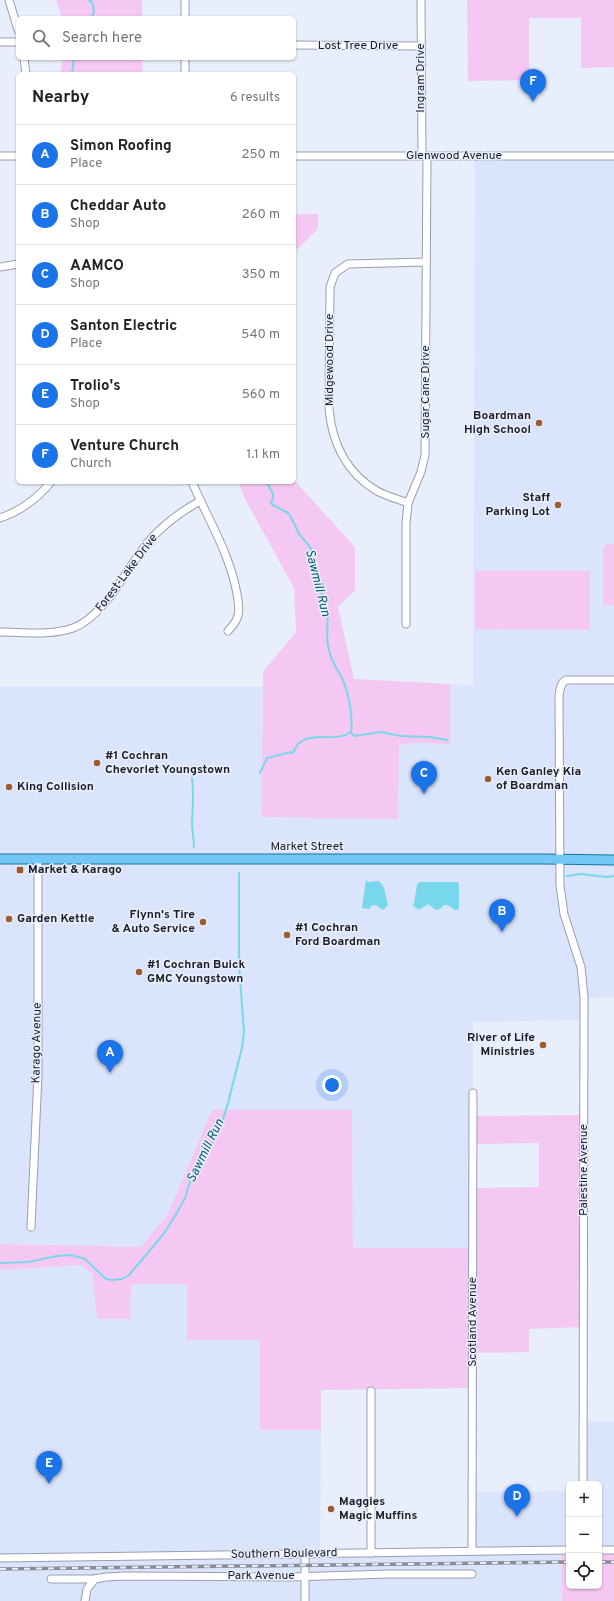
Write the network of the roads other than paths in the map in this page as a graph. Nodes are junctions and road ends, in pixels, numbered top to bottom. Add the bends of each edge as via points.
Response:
1 (9, 0) edge
2 (185, 0) edge
3 (421, 0) edge
4 (185, 16) edge
5 (16, 23) edge
6 (0, 42) edge
7 (16, 42) edge
8 (296, 46) edge
9 (421, 46) junction
10 (24, 60) edge
11 (185, 60) edge
12 (26, 72) edge
13 (185, 72) edge
14 (0, 156) edge
15 (16, 156) edge
16 (296, 156) edge
17 (424, 156) junction
18 (614, 156) edge
19 (426, 262) junction
20 (16, 264) edge
21 (0, 267) edge
22 (49, 484) edge
23 (193, 484) edge
24 (200, 501) junction
25 (408, 503) junction
26 (0, 518) edge
27 (406, 624) dead end
28 (228, 631) dead end
29 (0, 632) edge
30 (614, 680) edge
31 (0, 859) edge
32 (38, 859) junction
33 (560, 860) junction
34 (614, 860) edge
35 (473, 1093) dead end
36 (32, 1227) dead end
37 (371, 1391) dead end
38 (583, 1481) edge
39 (566, 1550) edge
40 (602, 1550) edge
41 (614, 1550) edge
42 (472, 1551) junction
43 (371, 1553) junction
44 (305, 1554) junction
45 (0, 1558) edge
46 (472, 1574) dead end
47 (305, 1576) junction
48 (51, 1579) dead end
49 (95, 1579) junction
50 (85, 1601) edge
51 (305, 1601) edge

1 - 5 street
2 - 4 street
3 - 9 street, Ingram Drive
6 - 7 street
8 - 9 street, Lost Tree Drive
9 - 17 street, Ingram Drive
10 - 12 street
11 - 13 street
14 - 15 street
16 - 17 street, Glenwood Avenue
17 - 18 street, Glenwood Avenue
17 - 19 street, Sugar Cane Drive
19 - 25 street, Sugar Cane Drive via 425,455 422,472
19 - 25 street, Midgewood Drive via 348,264 335,273 330,287 329,409 334,438 344,459 360,478 377,491
20 - 21 street
22 - 26 street via 24,507
23 - 24 street
24 - 28 street via 226,555 235,584 238,616
24 - 29 street, Forest-Lake Drive via 179,513 158,531 97,612 85,622 74,628 58,631
25 - 27 street, Sugar Cane Drive
30 - 33 street, Palestine Avenue via 572,679 563,682 560,688
31 - 32 main road, Market Street
32 - 33 main road, Market Street
32 - 36 street, Karago Avenue via 38,1075
33 - 34 main road, Market Street
33 - 38 street, Palestine Avenue via 563,906 579,959 584,998
35 - 42 street, Scotland Avenue
37 - 43 street
39 - 42 street, Southern Boulevard
40 - 41 street
42 - 43 street, Southern Boulevard
43 - 44 street, Southern Boulevard
44 - 45 street, Southern Boulevard
44 - 47 street
46 - 47 street, Park Avenue
47 - 49 street, Park Avenue via 125,1576
47 - 51 street
48 - 49 street, Park Avenue
49 - 50 street via 87,1589

